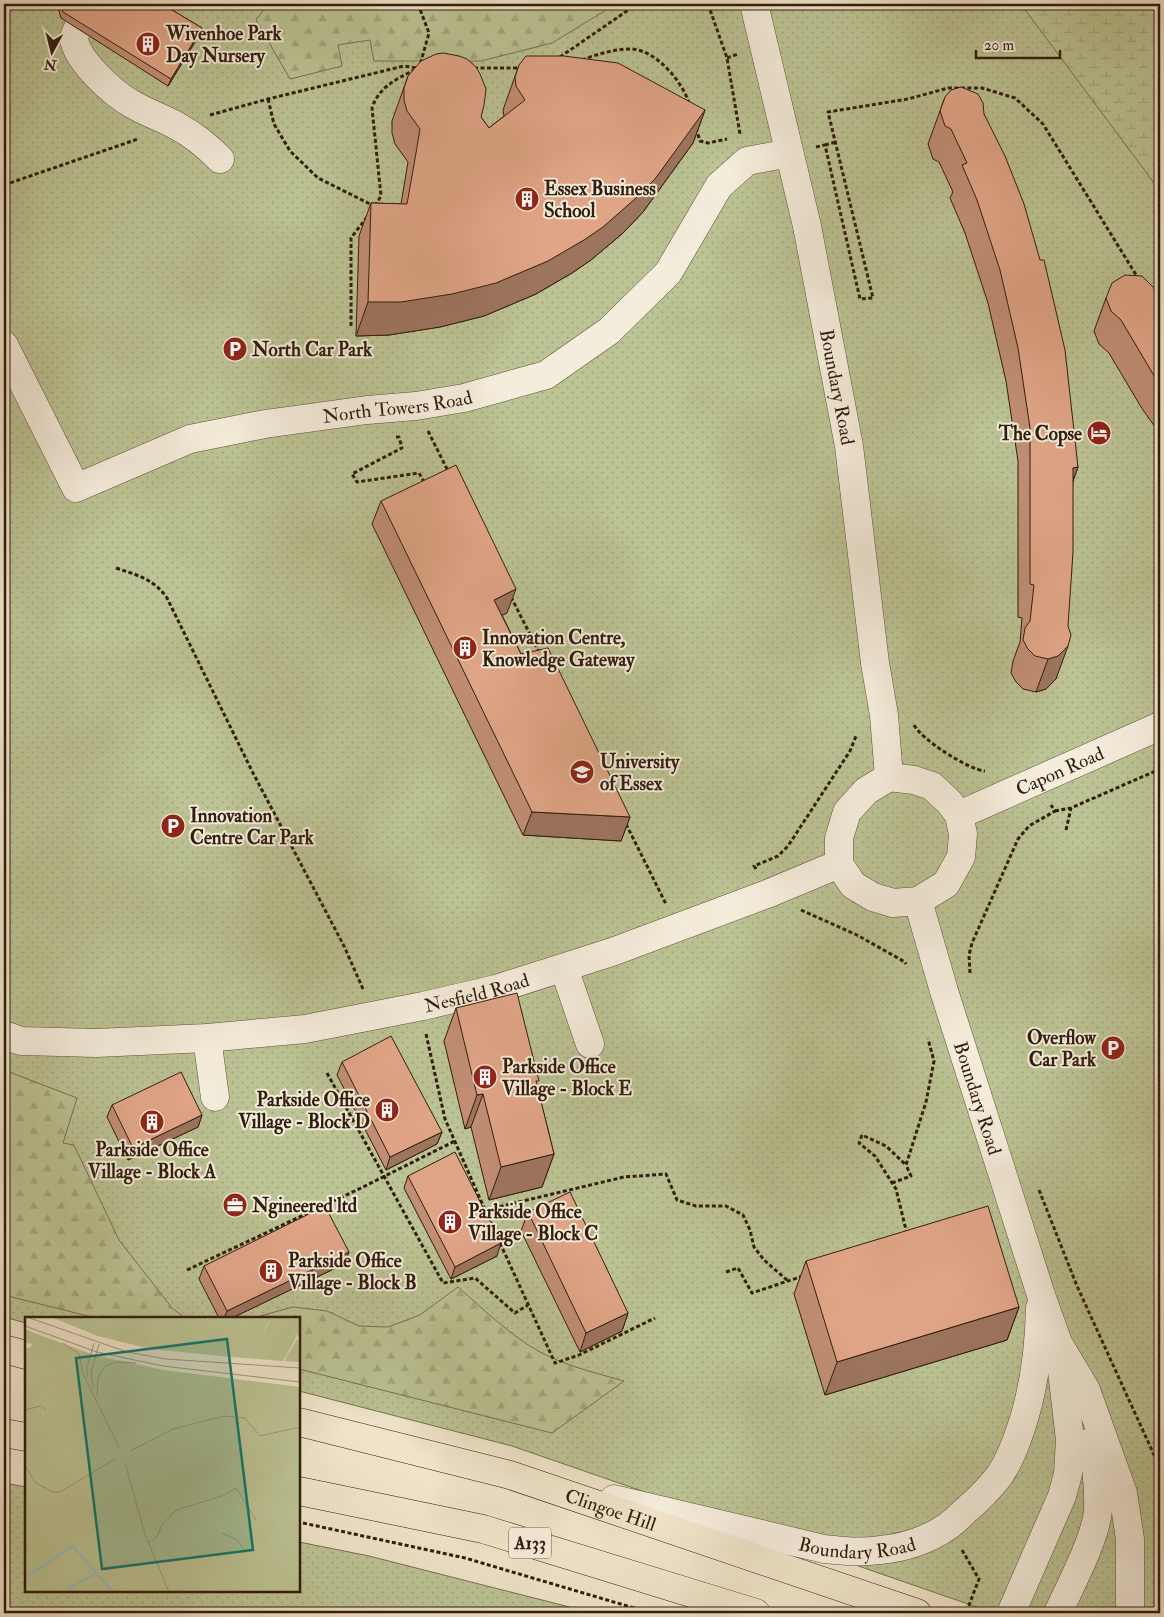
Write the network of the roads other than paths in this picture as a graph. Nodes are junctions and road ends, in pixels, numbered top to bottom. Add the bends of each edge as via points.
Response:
1 (754, 4) edge
2 (78, 28) edge
3 (789, 153) junction
4 (220, 160) dead end
5 (4, 345) edge
6 (1160, 726) edge
7 (889, 777) junction
8 (959, 815) junction
9 (838, 864) junction
10 (918, 901) junction
11 (564, 968) junction
12 (4, 1035) edge
13 (207, 1038) junction
14 (590, 1044) dead end
15 (215, 1097) dead end
16 (1041, 1296) junction
17 (1058, 1343) junction
18 (4, 1350) edge
19 (25, 1355) edge
20 (1086, 1390) junction
21 (300, 1422) edge
22 (4, 1433) edge
23 (25, 1437) edge
24 (510, 1474) junction
25 (300, 1491) edge
26 (756, 1613) edge
27 (917, 1613) edge
28 (1011, 1613) edge
29 (1058, 1613) edge
30 (1130, 1613) edge

1 - 3 street, Boundary Road
2 - 4 street via 74,41 95,72 131,104 178,126 202,142
3 - 5 street, North Towers Road via 747,161 719,186 668,273 609,331 546,375 464,398 265,424 190,439 76,488
3 - 7 street, Boundary Road via 807,226 849,446
6 - 8 street, Capon Road
7 - 8 street via 932,786
7 - 9 street via 866,791 847,812 839,838
8 - 10 street via 961,857 946,884
9 - 10 street via 854,884 873,897 893,904
9 - 11 street, Nesfield Road via 767,894
10 - 16 street, Boundary Road
11 - 13 street, Nesfield Road via 496,990 423,1006 305,1028
11 - 14 street
12 - 13 street, Nesfield Road via 21,1041 96,1043
13 - 15 street
16 - 17 street, Boundary Road
16 - 24 street, Boundary Road via 1035,1378 1014,1449 1000,1475 948,1527 903,1546 855,1552 824,1549
17 - 20 street, Boundary Road
17 - 28 street, Boundary Road via 1070,1440 1068,1474 1062,1496
18 - 19 main road
20 - 29 street, Boundary Road via 1098,1512 1090,1542
20 - 30 street, Boundary Road via 1123,1492 1130,1539
21 - 24 main road, Clingoe Hill
22 - 23 main road
24 - 27 main road, Clingoe Hill
25 - 26 main road, A133 via 483,1529

